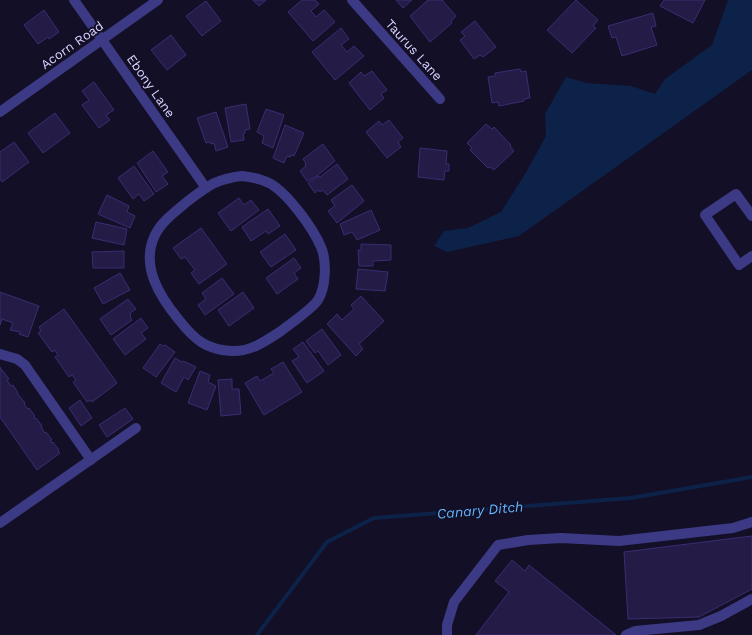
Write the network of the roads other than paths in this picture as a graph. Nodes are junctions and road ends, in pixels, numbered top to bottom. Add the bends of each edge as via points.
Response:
1 (74, 0) edge
2 (158, 0) edge
3 (352, 0) edge
4 (102, 40) junction
5 (440, 98) dead end
6 (0, 112) edge
7 (206, 188) junction
8 (752, 216) edge
9 (752, 256) edge
10 (0, 354) edge
11 (136, 428) dead end
12 (90, 460) junction
13 (752, 522) edge
14 (0, 523) edge
15 (752, 599) edge
16 (647, 633) edge
17 (447, 635) edge
18 (626, 635) edge

1 - 4 street, Ebony Lane
2 - 4 street, Acorn Road
3 - 5 street, Taurus Lane
4 - 6 street, Acorn Road
4 - 7 street, Ebony Lane
7 - 7 street via 162,224 150,249 152,278 163,298 192,336 216,349 246,351 265,342 318,300 325,276 321,248 314,233 284,193 270,184 242,176 216,181
8 - 9 street via 736,194 705,215 739,266
10 - 12 street via 17,359 25,365
11 - 12 street
12 - 14 street
13 - 17 street via 733,528 618,541 561,538 498,545 454,602
15 - 16 street via 699,625
16 - 18 street via 635,631

